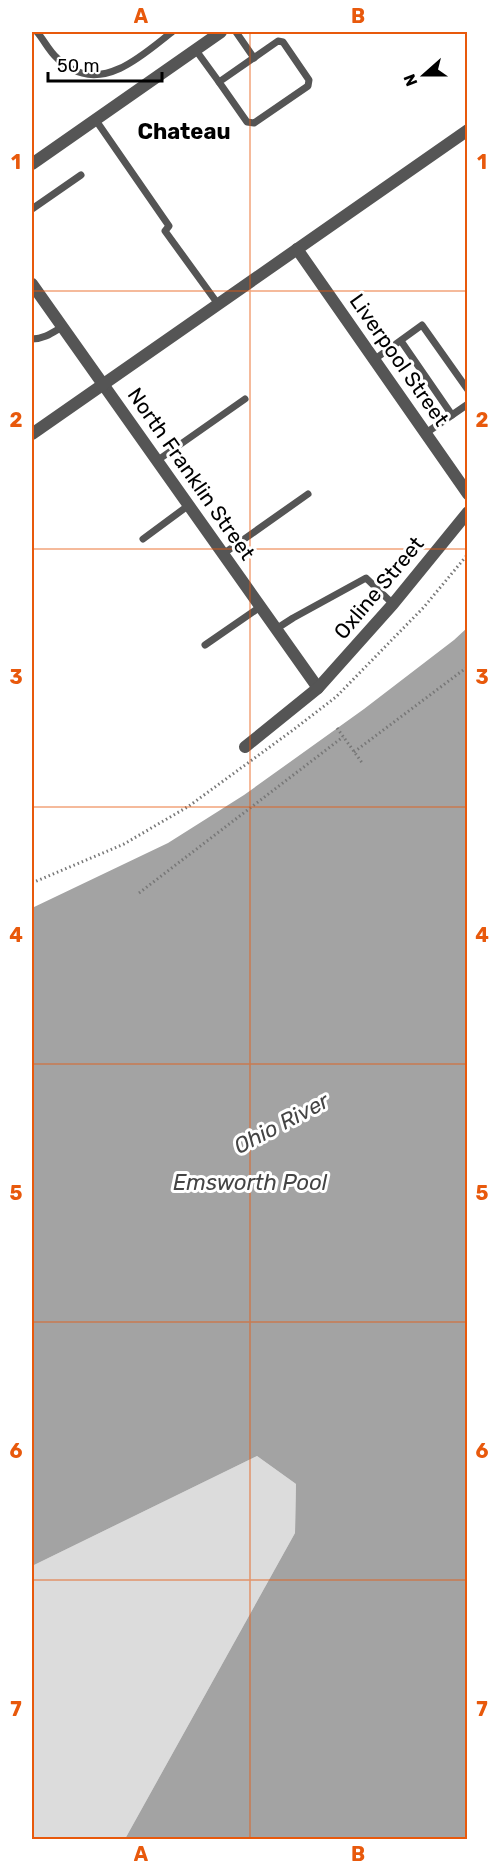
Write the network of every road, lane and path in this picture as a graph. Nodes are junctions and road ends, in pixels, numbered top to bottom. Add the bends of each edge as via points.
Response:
1 (37, 32) edge
2 (172, 32) edge
3 (221, 32) edge
4 (236, 32) edge
5 (195, 49) junction
6 (254, 58) junction
7 (219, 82) junction
8 (95, 119) junction
9 (468, 130) edge
10 (32, 164) edge
11 (81, 175) dead end
12 (32, 209) edge
13 (297, 249) junction
14 (32, 284) edge
15 (218, 304) junction
16 (62, 327) junction
17 (32, 339) edge
18 (401, 341) junction
19 (375, 359) junction
20 (102, 384) junction
21 (468, 390) edge
22 (245, 399) dead end
23 (468, 404) edge
24 (452, 415) junction
25 (426, 433) junction
26 (32, 434) edge
27 (158, 460) junction
28 (308, 494) dead end
29 (468, 494) edge
30 (189, 505) junction
31 (468, 512) edge
32 (143, 539) dead end
33 (223, 554) junction
34 (468, 554) edge
35 (393, 604) junction
36 (260, 607) junction
37 (276, 629) junction
38 (205, 645) dead end
39 (466, 668) edge
40 (318, 688) junction
41 (338, 728) dead end
42 (344, 737) junction
43 (245, 747) dead end
44 (354, 752) junction
45 (363, 764) dead end
46 (32, 884) edge
47 (139, 893) dead end

1 - 2 lane via 58,60 94,76 136,60
3 - 5 street
4 - 6 lane
5 - 7 lane
5 - 8 street
6 - 7 lane
6 - 7 lane via 278,41 283,42 309,80 308,86 254,123 247,122
8 - 10 street
8 - 15 lane via 169,226 165,231
9 - 13 street
11 - 12 lane
13 - 15 street
13 - 19 street, Liverpool Street
14 - 16 street, North Franklin Street
15 - 20 street
16 - 17 lane via 49,336
16 - 20 street, North Franklin Street
18 - 19 lane
18 - 21 lane via 422,325
18 - 24 lane
19 - 25 street, Liverpool Street
20 - 26 street
20 - 27 street, North Franklin Street
22 - 27 lane
23 - 24 lane
24 - 25 lane
25 - 29 street, Liverpool Street
27 - 30 street, North Franklin Street
28 - 33 lane
30 - 32 lane
30 - 33 street, North Franklin Street
31 - 35 street, Oxline Street
33 - 36 street, North Franklin Street
34 - 46 path via 424,607 336,698 189,806 124,844
35 - 37 lane via 366,578
35 - 40 street, Oxline Street
36 - 37 street, North Franklin Street
36 - 38 lane
37 - 40 street, North Franklin Street
39 - 44 path
40 - 43 street, Oxline Street
41 - 42 path
42 - 44 path
42 - 47 path
44 - 45 path

